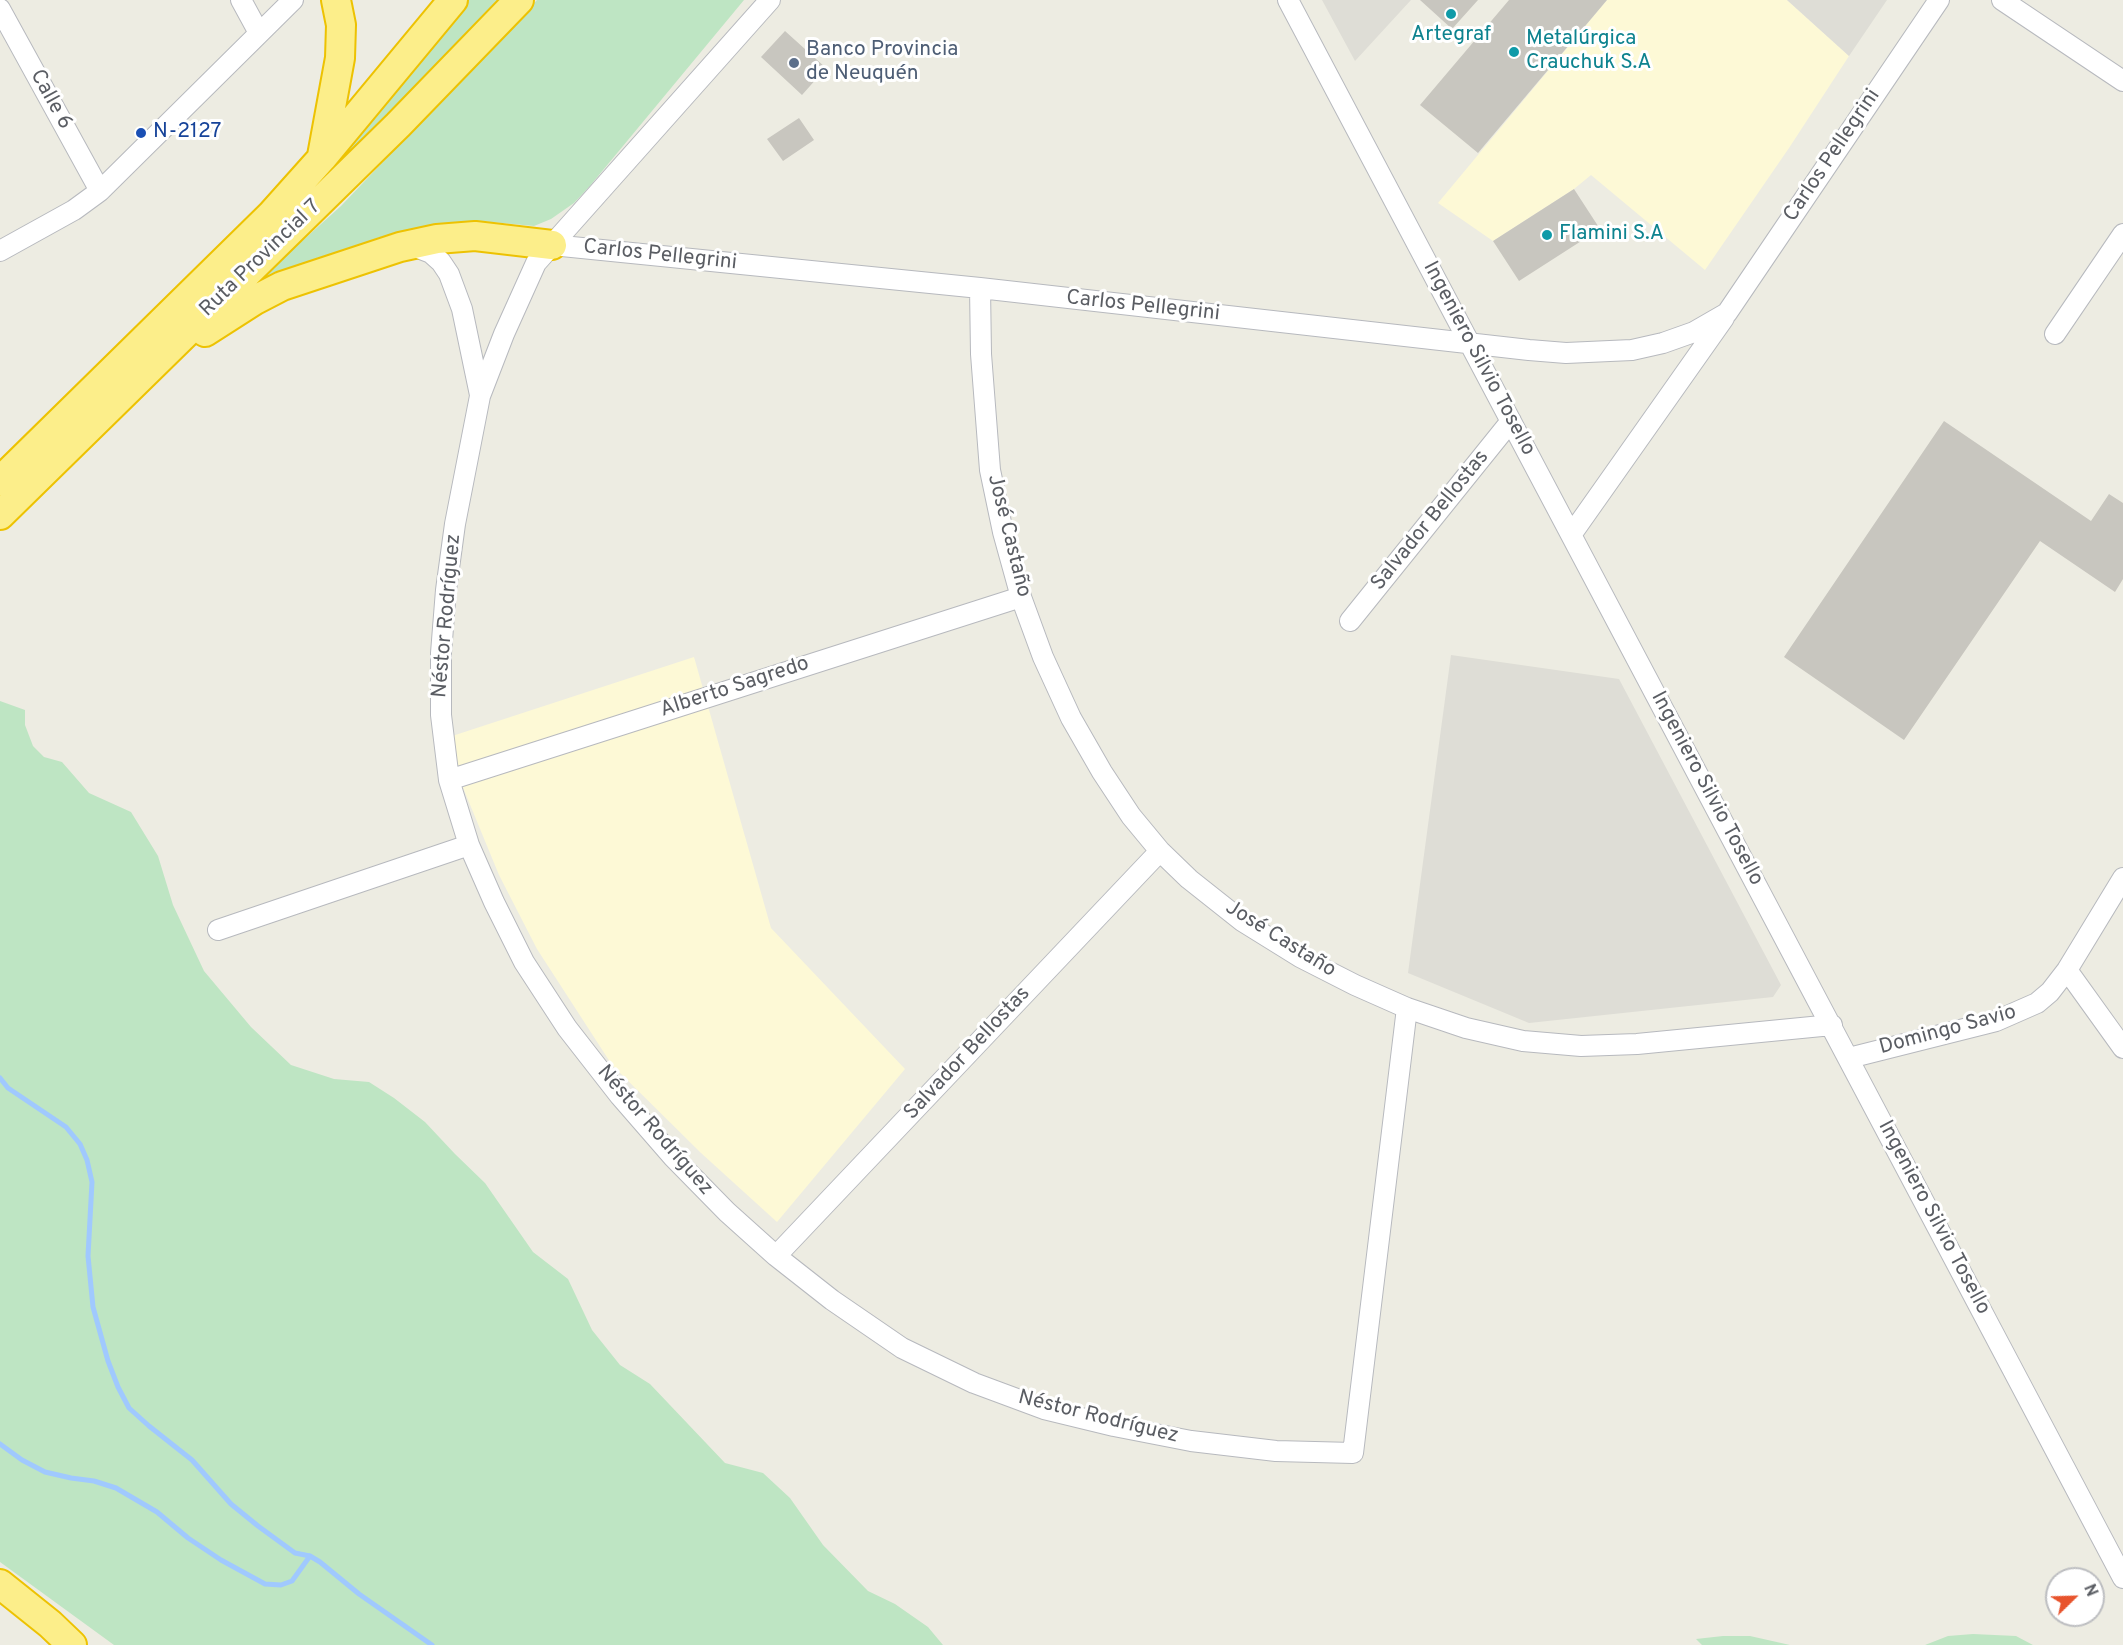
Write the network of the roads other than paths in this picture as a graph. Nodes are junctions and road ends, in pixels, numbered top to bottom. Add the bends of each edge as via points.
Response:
1 (241, 0) edge
2 (292, 0) edge
3 (336, 0) edge
4 (453, 0) edge
5 (519, 0) edge
6 (770, 0) edge
7 (1288, 0) edge
8 (1939, 0) edge
9 (2002, 0) edge
10 (0, 9) edge
11 (259, 33) junction
12 (2123, 81) edge
13 (322, 158) junction
14 (100, 191) junction
15 (2123, 234) edge
16 (552, 245) junction
17 (399, 247) junction
18 (0, 251) edge
19 (980, 288) junction
20 (1728, 313) junction
21 (2055, 334) dead end
22 (1470, 343) junction
23 (130, 387) junction
24 (480, 396) junction
25 (1511, 422) junction
26 (0, 481) edge
27 (0, 515) edge
28 (1571, 535) junction
29 (1021, 597) junction
30 (1350, 621) dead end
31 (449, 780) junction
32 (469, 845) junction
33 (1160, 851) junction
34 (2123, 878) edge
35 (218, 930) dead end
36 (2067, 970) junction
37 (1407, 1008) junction
38 (1832, 1026) junction
39 (2123, 1048) edge
40 (1849, 1058) junction
41 (776, 1256) junction
42 (2123, 1578) edge
43 (0, 1584) edge
44 (0, 1602) edge
45 (62, 1645) edge
46 (72, 1645) edge

1 - 11 street
2 - 11 street
3 - 13 highway via 341,25 340,58
4 - 13 highway, Ruta Provincial 7
5 - 23 highway, Ruta Provincial 7 via 398,125
6 - 16 street, Néstor Rodríguez
7 - 22 street, Ingeniero Silvio Tosello
8 - 20 street, Carlos Pellegrini
9 - 12 street
10 - 14 street, Calle 6
11 - 14 street
13 - 26 highway, Ruta Provincial 7 via 243,244
14 - 18 street via 75,210
15 - 21 street
16 - 17 highway via 475,236
16 - 19 street, Carlos Pellegrini
16 - 24 street, Néstor Rodríguez via 536,263 526,283
17 - 23 highway via 310,275 255,300
17 - 24 street, Néstor Rodríguez via 431,253 449,273 462,309
19 - 22 street, Carlos Pellegrini
19 - 29 street, José Castaño via 990,470
20 - 22 street, Carlos Pellegrini via 1694,332 1632,350 1566,353
20 - 28 street, Carlos Pellegrini
22 - 25 street, Ingeniero Silvio Tosello
23 - 27 highway, Ruta Provincial 7
24 - 31 street, Néstor Rodríguez via 446,590 441,715
25 - 28 street, Ingeniero Silvio Tosello
25 - 30 street, Salvador Bellostas
28 - 38 street, Ingeniero Silvio Tosello
29 - 31 street, Alberto Sagredo
29 - 33 street, José Castaño via 1071,718 1131,816
31 - 32 street, Néstor Rodríguez
32 - 35 street
32 - 41 street, Néstor Rodríguez via 525,962 567,1028 673,1157
33 - 37 street, José Castaño via 1242,921 1300,957
33 - 41 street, Salvador Bellostas
34 - 36 street, Domingo Savio
36 - 39 street
36 - 40 street, Domingo Savio via 2050,992 2018,1013
37 - 38 street, José Castaño via 1466,1028 1523,1041 1581,1046
37 - 41 street, Néstor Rodríguez via 1353,1453 1276,1451 1191,1441 1044,1409 974,1383 902,1348
38 - 40 street, Ingeniero Silvio Tosello
40 - 42 street, Ingeniero Silvio Tosello
43 - 46 highway
44 - 45 highway

